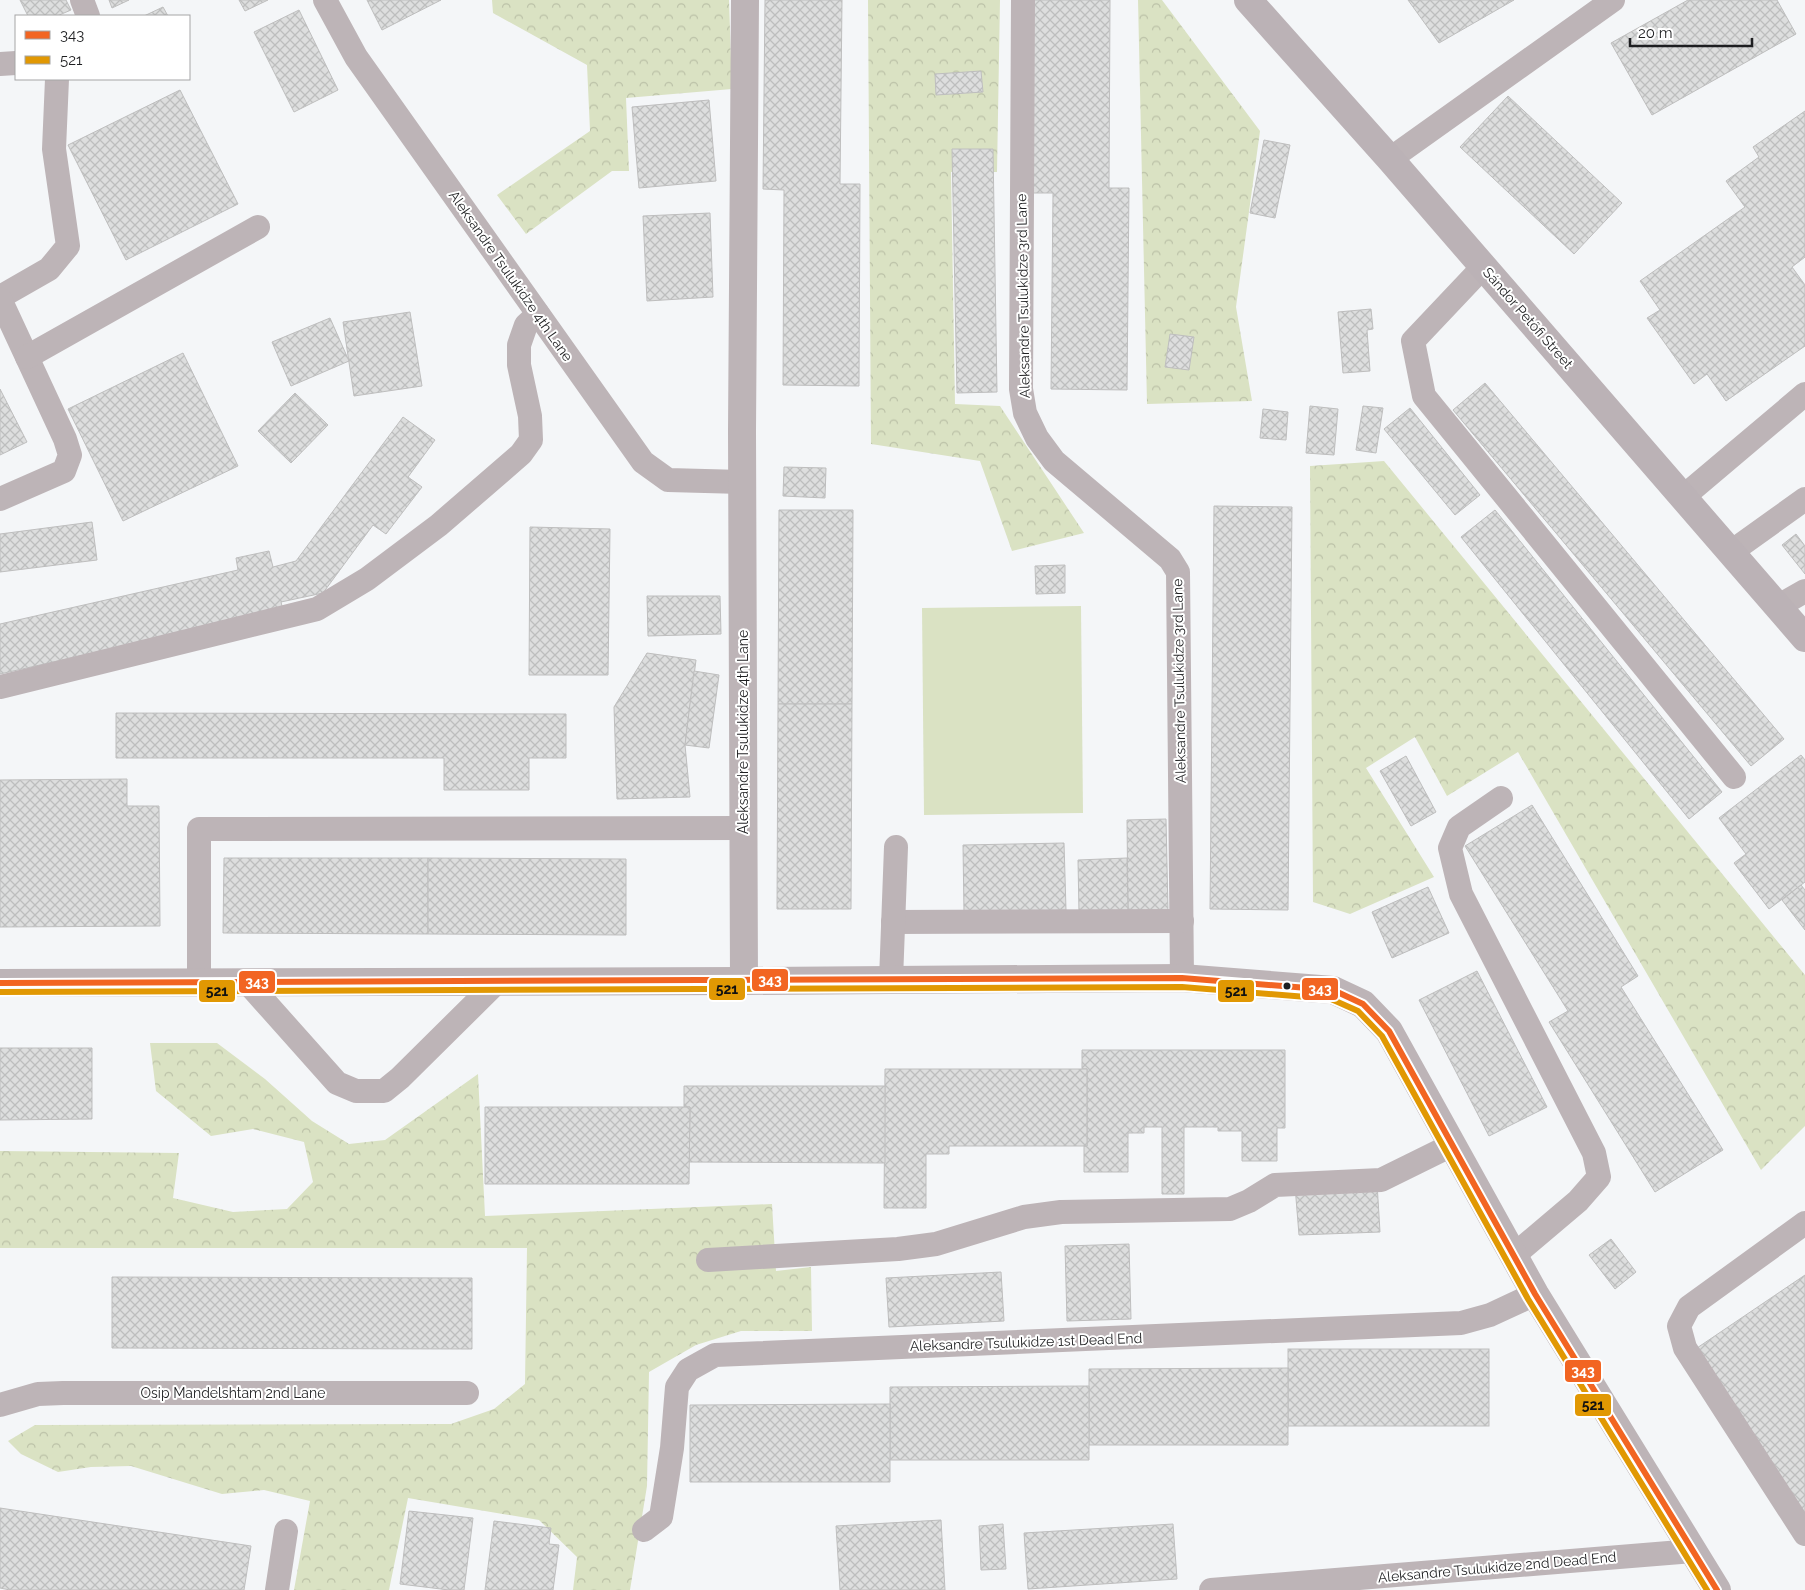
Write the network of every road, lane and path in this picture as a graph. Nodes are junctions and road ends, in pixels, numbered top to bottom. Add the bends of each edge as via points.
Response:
1 (82, 0) edge
2 (325, 0) edge
3 (745, 0) edge
4 (1023, 0) edge
5 (1613, 0) edge
6 (1250, 1) edge
7 (88, 15) edge
8 (15, 63) edge
9 (0, 64) edge
10 (57, 80) edge
11 (1390, 159) junction
12 (258, 227) dead end
13 (1483, 267) junction
14 (0, 298) edge
15 (538, 314) junction
16 (27, 356) junction
17 (1805, 394) edge
18 (742, 482) junction
19 (1683, 497) junction
20 (0, 499) edge
21 (1805, 499) edge
22 (1731, 552) junction
23 (1805, 591) edge
24 (1777, 607) junction
25 (1805, 638) edge
26 (0, 687) edge
27 (1734, 777) dead end
28 (1501, 798) dead end
29 (743, 828) junction
30 (896, 847) dead end
31 (1182, 921) junction
32 (893, 922) junction
33 (1182, 978) junction
34 (891, 980) junction
35 (744, 981) junction
36 (199, 982) junction
37 (247, 982) junction
38 (497, 982) junction
39 (0, 983) edge
40 (1452, 1145) junction
41 (1805, 1223) edge
42 (1513, 1256) junction
43 (708, 1260) dead end
44 (1535, 1294) junction
45 (467, 1393) dead end
46 (0, 1405) edge
47 (644, 1530) dead end
48 (286, 1531) dead end
49 (1805, 1534) edge
50 (1693, 1551) junction
51 (277, 1590) edge
52 (1211, 1590) edge
53 (1717, 1590) edge

1 - 7 lane
2 - 15 lane, Aleksandre Tsulukidze 4th Lane via 356,57
3 - 18 street, Aleksandre Tsulukidze 4th Lane
4 - 31 lane, Aleksandre Tsulukidze 3rd Lane via 1021,389 1026,413 1037,438 1054,461 1170,559 1178,572
5 - 11 lane
6 - 11 main road, Sándor Petőfi Street
8 - 9 lane
10 - 14 lane via 54,149 68,246 49,269
11 - 13 main road, Sándor Petőfi Street
12 - 16 lane
13 - 19 main road, Sándor Petőfi Street
13 - 27 lane via 1413,341 1424,396
14 - 16 lane
15 - 18 lane, Aleksandre Tsulukidze 4th Lane via 643,462 668,480
15 - 26 lane via 526,325 519,345 519,365 530,416 531,440 521,454 439,525 367,579 317,609
16 - 20 lane via 70,454 64,471
17 - 19 lane
18 - 29 street, Aleksandre Tsulukidze 4th Lane
19 - 22 main road, Sándor Petőfi Street
21 - 22 lane
22 - 24 main road, Sándor Petőfi Street
23 - 24 lane
24 - 25 main road, Sándor Petőfi Street
28 - 42 lane via 1459,827 1450,848 1461,894 1594,1152 1599,1177 1578,1201
29 - 35 street, Aleksandre Tsulukidze 4th Lane
29 - 36 lane via 199,829
30 - 32 lane
31 - 32 lane
31 - 33 lane, Aleksandre Tsulukidze 3rd Lane
32 - 34 lane
33 - 34 street
33 - 40 street via 1333,990 1363,1004 1389,1031
34 - 35 street
35 - 38 street
36 - 37 street
36 - 39 street
37 - 38 street
37 - 38 lane via 337,1083 356,1090 384,1090 400,1078
40 - 42 street
40 - 43 lane via 1381,1180 1275,1184 1230,1209 1061,1212 1024,1216 936,1244
41 - 49 lane via 1690,1307 1679,1326 1685,1348
42 - 44 street
44 - 47 lane, Aleksandre Tsulukidze 1st Dead End via 1490,1315 1461,1324 715,1355 688,1370 677,1387 672,1448 660,1517
44 - 50 street
45 - 46 lane, Osip Mandelshtam 2nd Lane via 63,1393 38,1394
48 - 51 lane
50 - 52 lane, Aleksandre Tsulukidze 2nd Dead End
50 - 53 street

